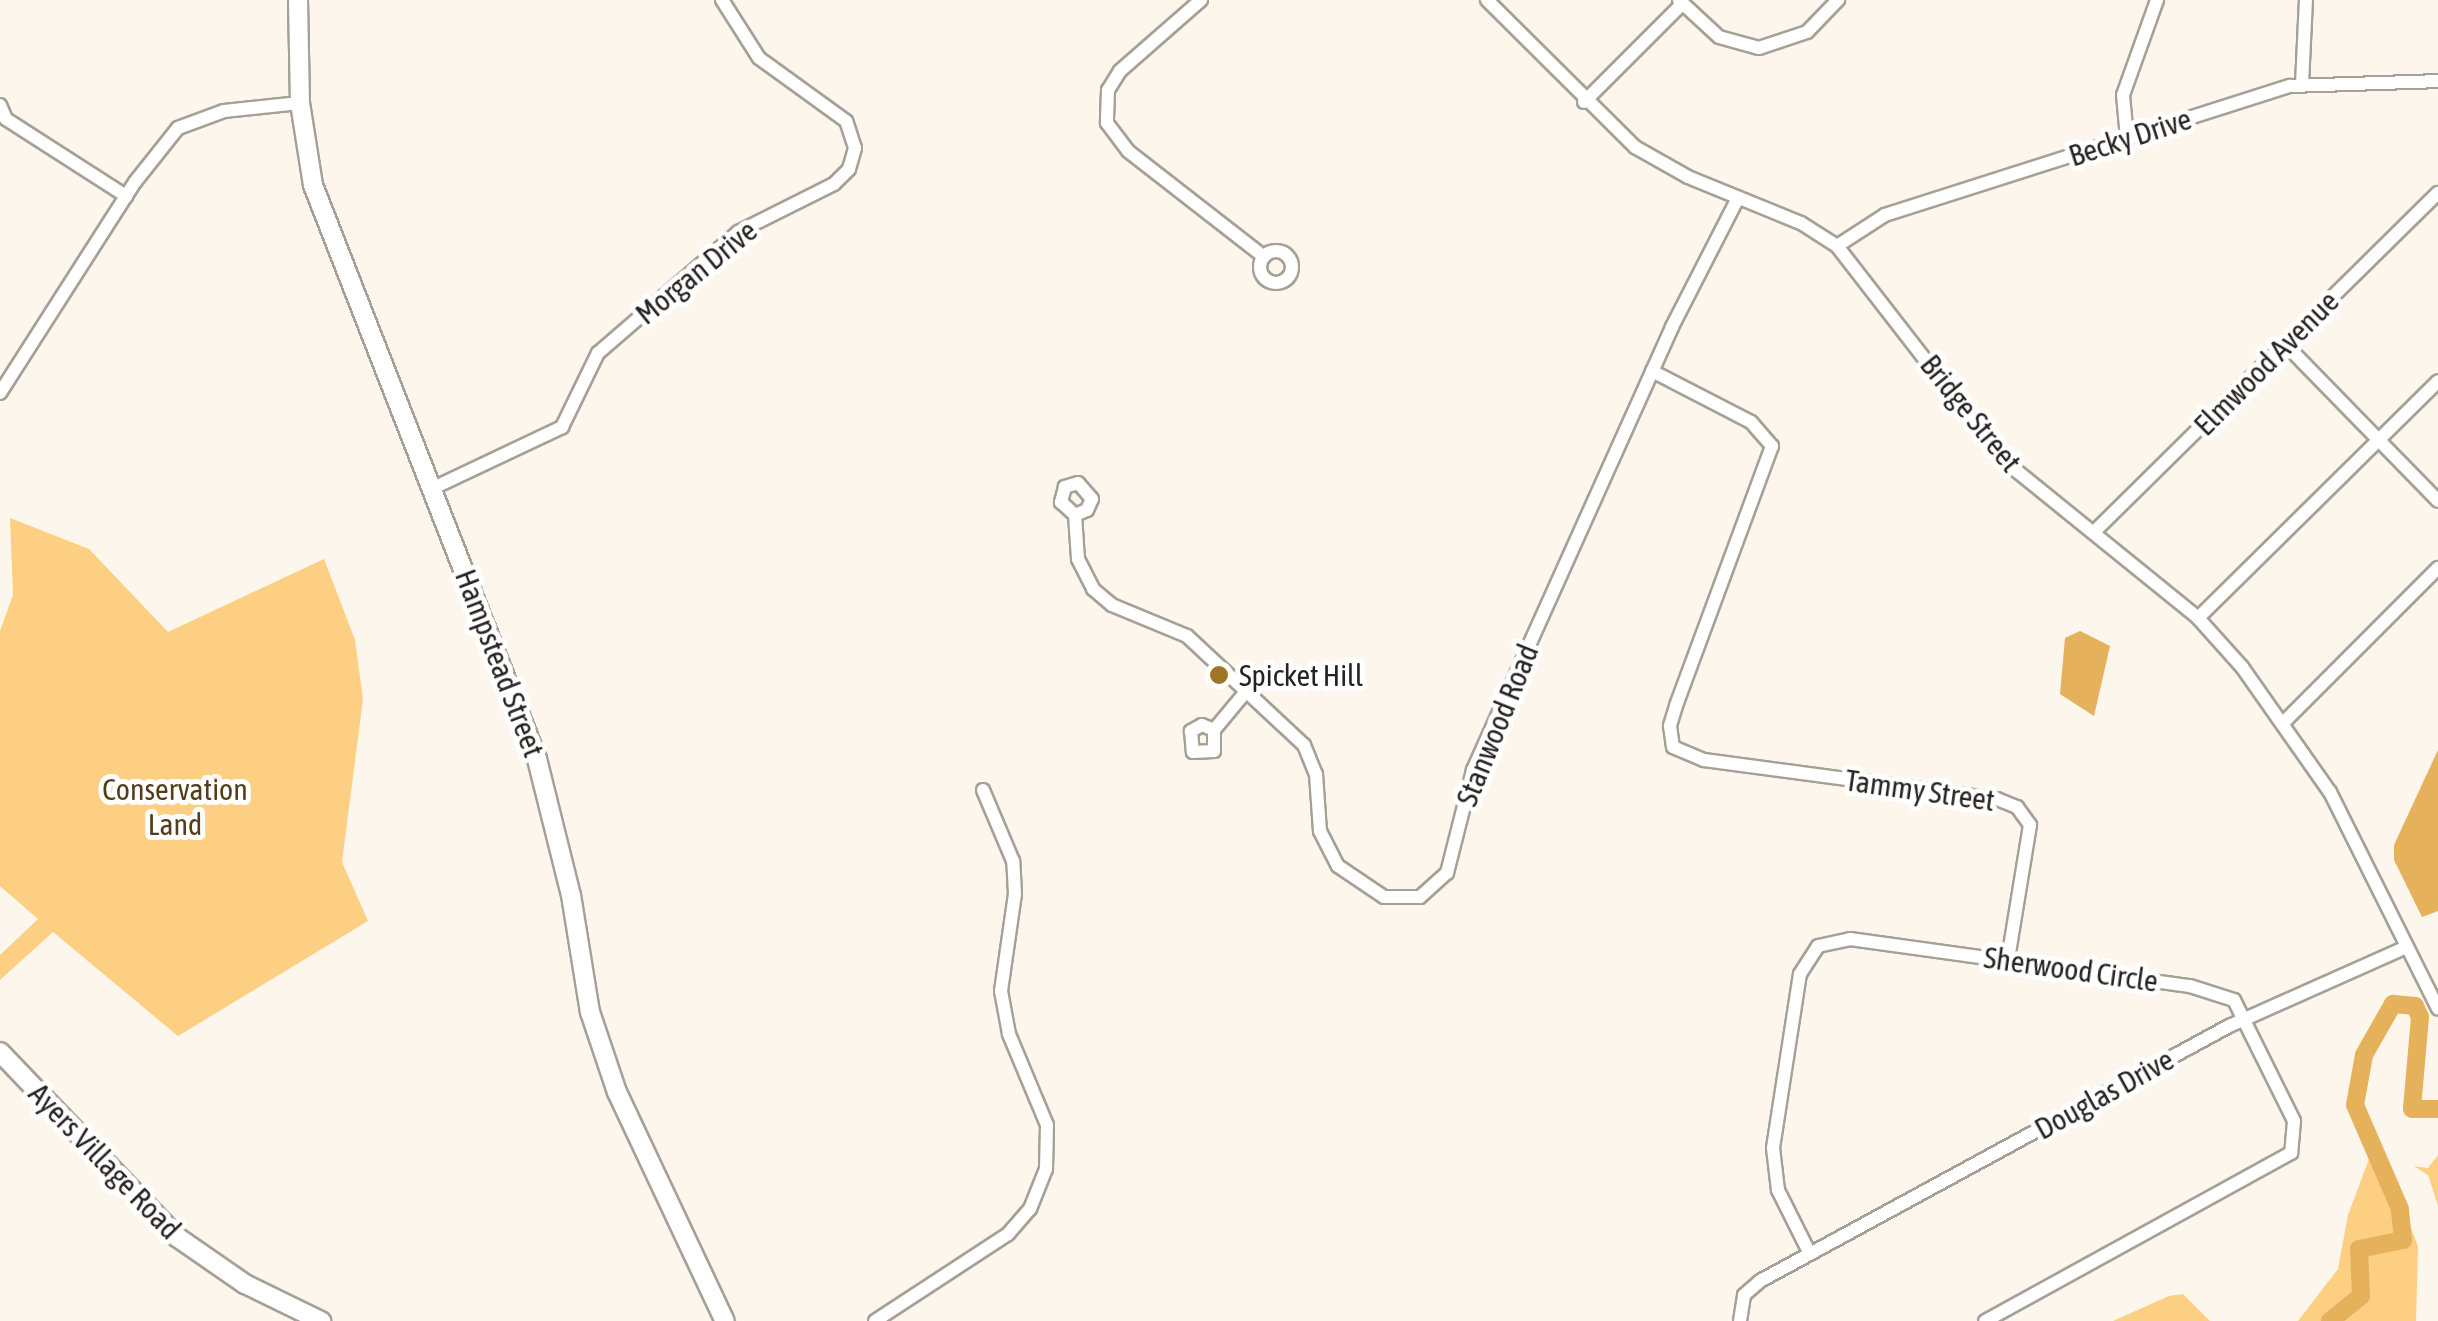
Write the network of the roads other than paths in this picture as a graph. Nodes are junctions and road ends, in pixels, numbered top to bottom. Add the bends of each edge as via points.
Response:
1 (298, 0) edge
2 (722, 0) edge
3 (1201, 0) edge
4 (1487, 0) edge
5 (1838, 0) edge
6 (2157, 0) edge
7 (2306, 0) edge
8 (1680, 2) edge
9 (2438, 81) edge
10 (2302, 84) junction
11 (1584, 102) junction
12 (300, 104) junction
13 (0, 105) edge
14 (2127, 138) junction
15 (126, 196) junction
16 (1738, 198) junction
17 (2436, 198) edge
18 (1837, 246) junction
19 (1263, 256) dead end
20 (2285, 344) junction
21 (1652, 371) junction
22 (2438, 381) edge
23 (0, 393) edge
24 (2379, 439) junction
25 (432, 489) junction
26 (2438, 500) edge
27 (1075, 515) dead end
28 (2094, 532) junction
29 (2438, 568) edge
30 (2198, 618) junction
31 (1248, 689) junction
32 (2284, 722) junction
33 (1214, 730) dead end
34 (983, 790) dead end
35 (2404, 948) junction
36 (2008, 960) junction
37 (2438, 1009) edge
38 (2246, 1017) junction
39 (0, 1052) edge
40 (1810, 1254) junction
41 (309, 1319) edge
42 (725, 1321) edge
43 (875, 1321) edge
44 (1740, 1321) edge
45 (1985, 1321) edge

1 - 12 main road, Hampstead Street
2 - 25 street, Morgan Drive via 758,58 846,121 854,148 849,168 834,184 738,232 598,353 562,427
3 - 19 street via 1120,71 1108,90 1107,123 1128,151
4 - 11 street, Bridge Street
5 - 8 street via 1807,32 1759,48 1719,37
6 - 14 street via 2123,95
7 - 10 street
8 - 11 street
9 - 10 street, Becky Drive
10 - 14 street, Becky Drive
11 - 16 street, Bridge Street via 1651,157
12 - 15 street via 224,110 178,128
12 - 25 main road, Hampstead Street via 322,213
13 - 15 street via 6,119
14 - 18 street, Becky Drive via 1886,215
15 - 23 street
16 - 18 street, Bridge Street
16 - 21 street, Stanwood Road
17 - 20 street, Elmwood Avenue
18 - 28 street, Bridge Street via 1986,442
20 - 24 street
20 - 28 street, Elmwood Avenue
21 - 31 street, Stanwood Road via 1473,770 1453,861 1431,891 1384,897 1338,866 1320,831 1310,755
21 - 36 street, Tammy Street via 1760,427 1772,446 1676,706 1671,741 1682,754 1704,760 1997,798 2017,807 2030,825
22 - 24 street
24 - 26 street
24 - 30 street
25 - 42 main road, Hampstead Street via 548,795 601,1047
27 - 31 street, Stanwood Road via 1078,559 1093,589 1112,605 1187,636
28 - 30 street, Bridge Street
29 - 32 street
30 - 32 street, Bridge Street
31 - 33 street
32 - 35 street, Bridge Street via 2340,809
34 - 43 street via 1013,861 1002,991 1008,1034 1047,1125 1046,1168 1030,1210 1008,1234
35 - 37 street, Bridge Street
35 - 38 street, Douglas Drive
36 - 38 street, Sherwood Circle via 2210,990 2234,1000
36 - 40 street, Sherwood Circle via 1850,939 1810,954 1800,974 1773,1148 1778,1190
38 - 40 street, Douglas Drive
38 - 45 street via 2294,1121 2291,1153
39 - 41 main road, Ayers Village Road via 177,1237
40 - 44 street via 1751,1287

